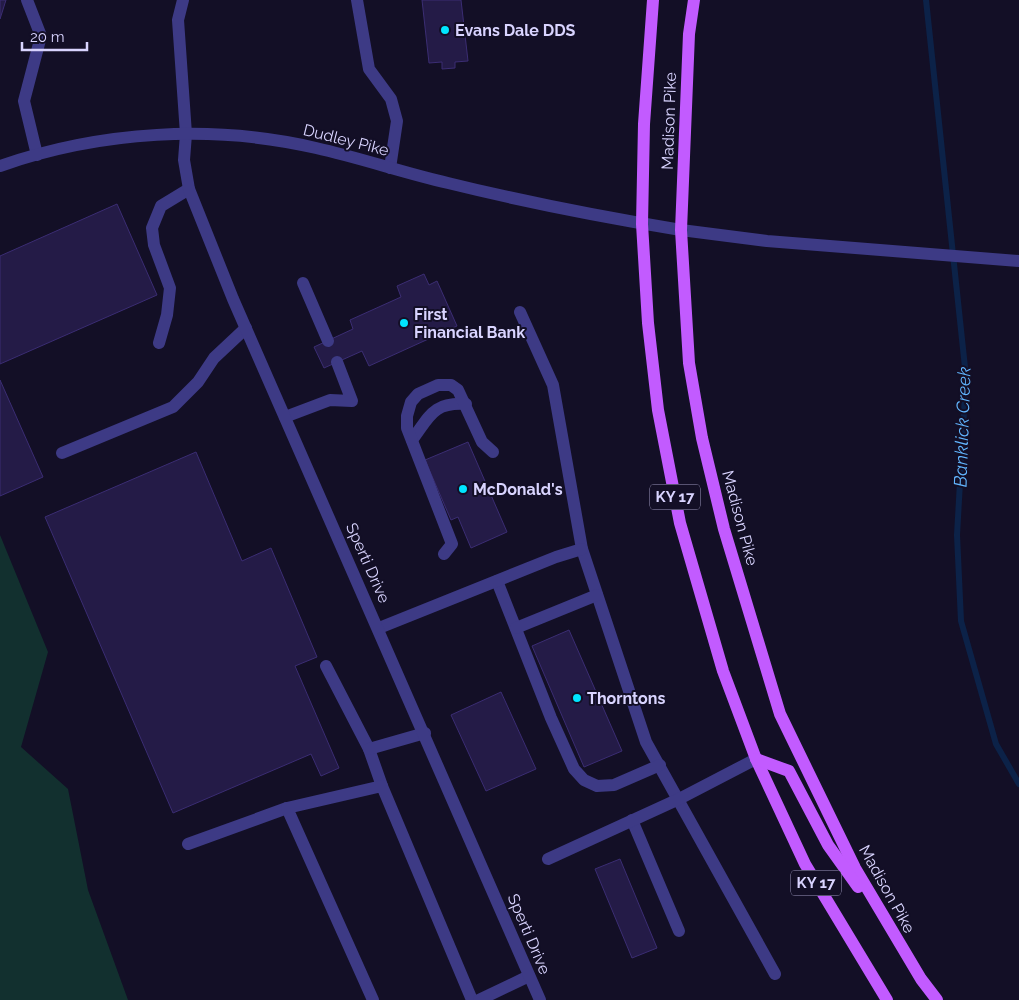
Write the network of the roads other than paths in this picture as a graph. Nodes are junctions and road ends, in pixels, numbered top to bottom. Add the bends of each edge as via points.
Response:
1 (27, 0) edge
2 (183, 0) edge
3 (358, 0) edge
4 (653, 0) edge
5 (694, 0) edge
6 (186, 134) junction
7 (37, 155) junction
8 (0, 166) edge
9 (390, 168) junction
10 (189, 189) junction
11 (642, 224) junction
12 (681, 230) junction
13 (1019, 261) edge
14 (303, 283) dead end
15 (520, 312) dead end
16 (246, 328) junction
17 (328, 341) dead end
18 (159, 344) dead end
19 (337, 362) dead end
20 (466, 404) junction
21 (285, 417) junction
22 (412, 440) junction
23 (493, 452) dead end
24 (62, 453) dead end
25 (582, 549) junction
26 (444, 554) dead end
27 (497, 580) junction
28 (597, 595) junction
29 (379, 628) junction
30 (516, 628) junction
31 (326, 666) dead end
32 (425, 733) junction
33 (369, 749) junction
34 (756, 760) junction
35 (660, 765) junction
36 (382, 786) junction
37 (679, 799) junction
38 (287, 808) junction
39 (632, 820) junction
40 (188, 844) dead end
41 (548, 859) dead end
42 (679, 931) dead end
43 (899, 944) junction
44 (775, 974) dead end
45 (529, 976) junction
46 (372, 1000) edge
47 (472, 1000) edge
48 (479, 1000) edge
49 (540, 1000) edge
50 (887, 1000) edge
51 (937, 1000) edge

1 - 7 street via 40,36 24,101
2 - 6 street, Sperti Drive via 178,20
3 - 9 street via 369,69 391,99 397,121
4 - 11 main road, Madison Pike / KY 17 via 644,124
5 - 12 main road, Madison Pike / KY 17 via 689,34
6 - 7 street, Dudley Pike via 84,144
6 - 9 street, Dudley Pike via 252,137 316,148
6 - 10 street, Sperti Drive via 184,160
7 - 8 street, Dudley Pike
9 - 11 street, Dudley Pike via 536,204
10 - 16 street, Sperti Drive
10 - 18 street via 161,206 152,228 154,245 170,288
11 - 12 street, Dudley Pike
11 - 34 main road, Madison Pike / KY 17 via 648,323 658,410 680,523 723,671
12 - 13 street, Dudley Pike via 767,241
12 - 43 main road, Madison Pike / KY 17 via 689,363 702,438 724,528 777,705 855,868
14 - 17 street
15 - 25 street via 553,385
16 - 21 street, Sperti Drive
16 - 24 street via 214,358 198,382 172,407
19 - 21 street via 352,401 330,400
20 - 22 street via 438,407
20 - 22 street via 458,390 450,385 438,385 418,394 411,402 408,416
20 - 23 street via 482,442
21 - 29 street, Sperti Drive
22 - 26 street via 452,544
25 - 27 street
25 - 28 street
27 - 29 street
27 - 30 street
28 - 30 street
28 - 35 street via 646,742
29 - 32 street, Sperti Drive
30 - 35 street via 551,718 574,769 584,780 597,786 614,785
31 - 33 street
32 - 33 street
32 - 45 street, Sperti Drive
33 - 36 street
34 - 37 street
34 - 43 main road via 789,771 828,845
34 - 50 main road, Madison Pike / KY 17 via 805,864
35 - 37 street
36 - 38 street
36 - 47 street
37 - 39 street
37 - 44 street
38 - 40 street
38 - 46 street
39 - 41 street
39 - 42 street
43 - 51 main road, Madison Pike / KY 17
45 - 48 street
45 - 49 street, Sperti Drive

